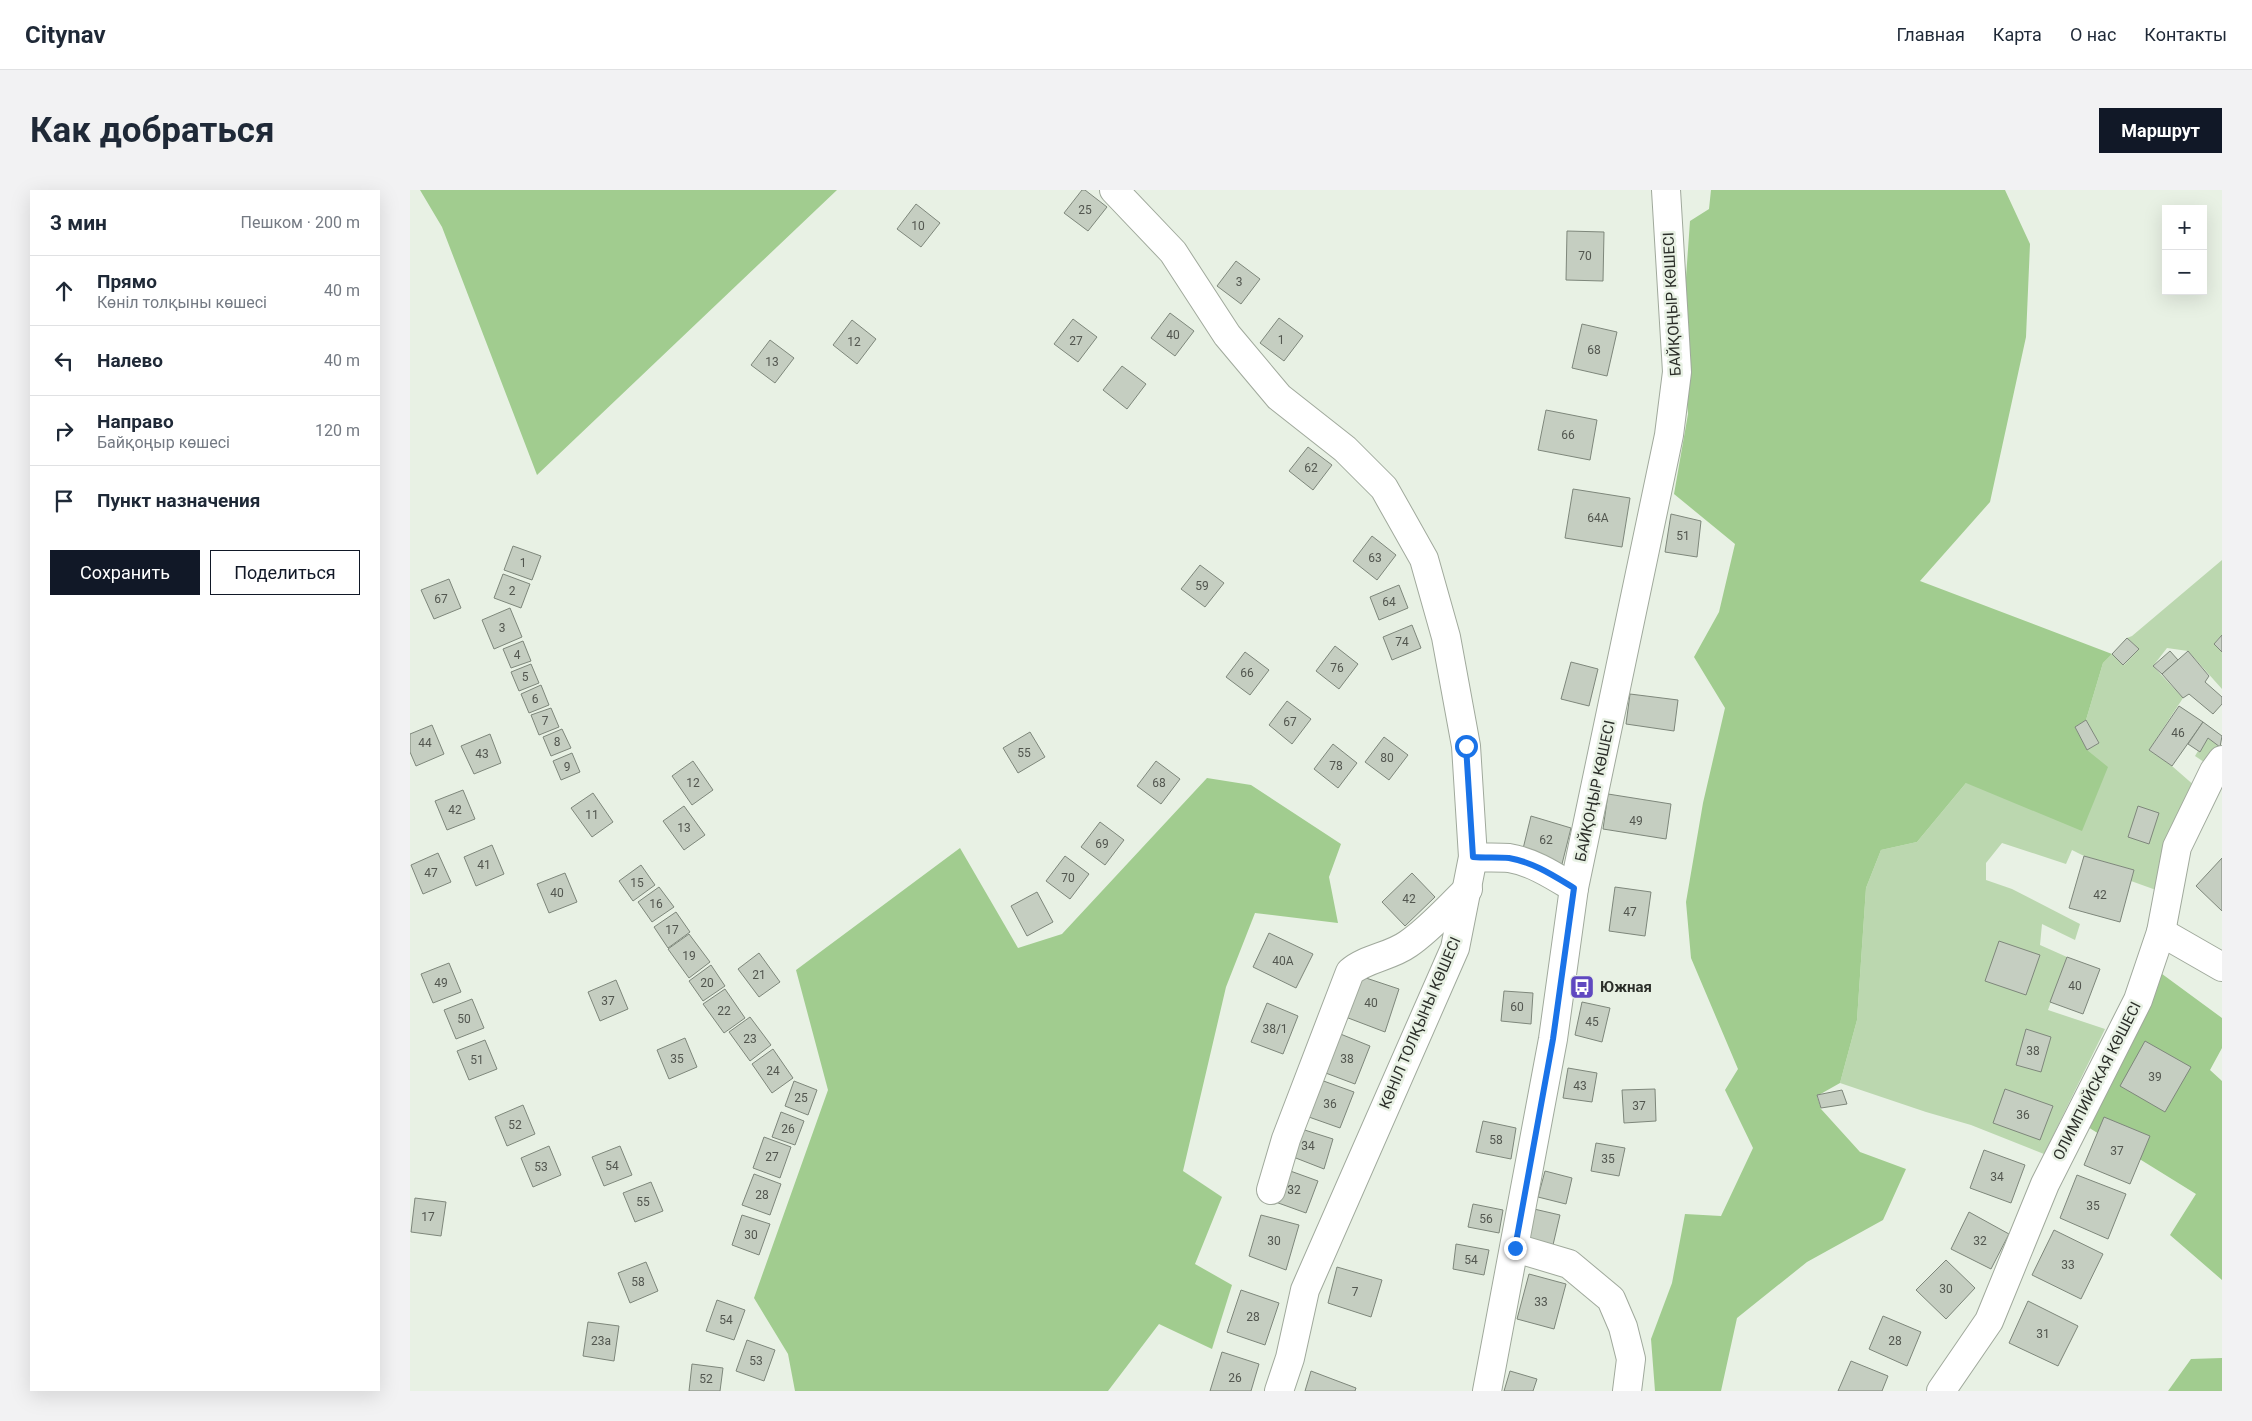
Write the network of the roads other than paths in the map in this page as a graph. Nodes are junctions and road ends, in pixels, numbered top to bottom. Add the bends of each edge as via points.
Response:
1 (1114, 190) edge
2 (1666, 190) edge
3 (2222, 760) edge
4 (1473, 857) junction
5 (1574, 888) junction
6 (1468, 889) junction
7 (2161, 932) junction
8 (2222, 966) edge
9 (1270, 1190) dead end
10 (1515, 1248) junction
11 (1279, 1391) edge
12 (1487, 1391) edge
13 (1627, 1391) edge
14 (1941, 1391) edge

1 - 4 street, КӨНІЛ ТОЛҚЫНЫ КӨШЕСІ via 1173,252 1227,335 1279,397 1345,449 1384,488 1420,551 1446,637 1466,746
2 - 5 street, БАЙҚОҢЫР КӨШЕСІ via 1677,372 1669,435
3 - 7 street, ОЛИМПИЙСКАЯ КӨШЕСІ via 2177,847
4 - 5 street via 1509,858 1528,863
4 - 6 street, КӨНІЛ ТОЛҚЫНЫ КӨШЕСІ
5 - 10 street, БАЙҚОҢЫР КӨШЕСІ via 1553,1039
6 - 9 street via 1408,944 1374,961 1360,963 1350,972 1286,1139
6 - 11 street, КӨНІЛ ТОЛҚЫНЫ КӨШЕСІ via 1455,948 1305,1290
7 - 8 street
7 - 14 street, ОЛИМПИЙСКАЯ КӨШЕСІ via 2138,1000 2045,1184 1990,1321
10 - 12 street, БАЙҚОҢЫР КӨШЕСІ
10 - 13 street via 1569,1264 1611,1298 1631,1359

